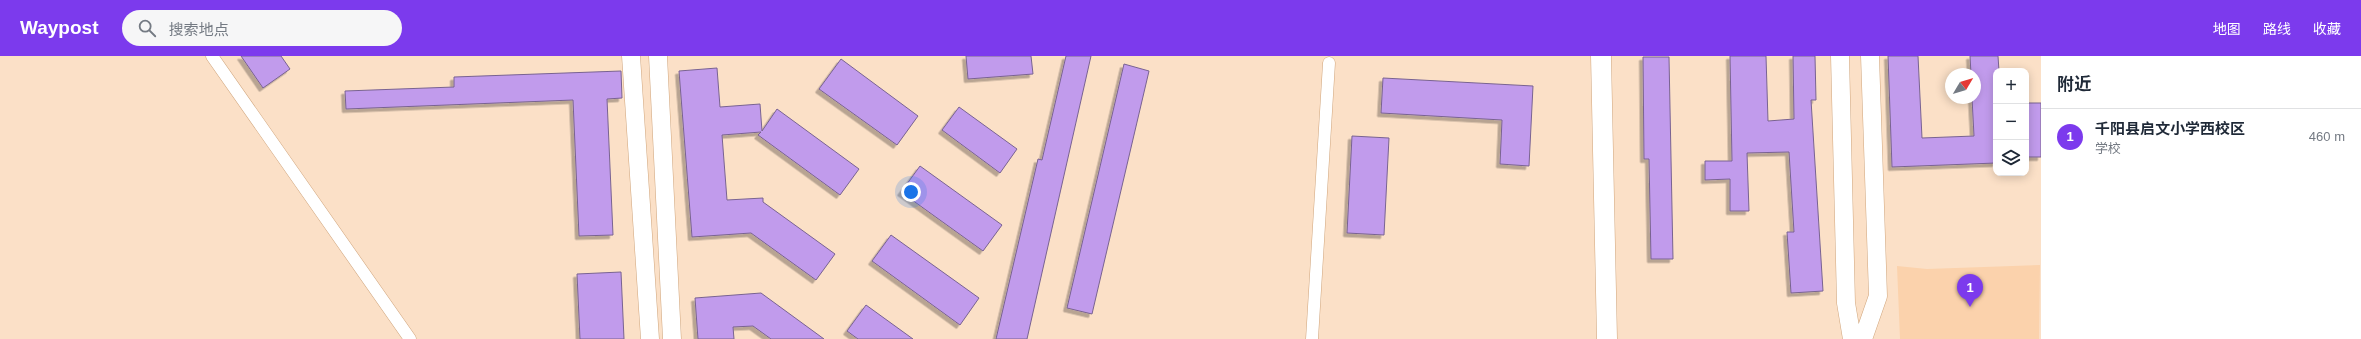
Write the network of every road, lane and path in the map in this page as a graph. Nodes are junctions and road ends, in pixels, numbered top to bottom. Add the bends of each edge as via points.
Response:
1 (212, 56) edge
2 (631, 56) edge
3 (658, 56) edge
4 (1601, 56) edge
5 (1840, 56) edge
6 (1870, 56) edge
7 (1329, 63) dead end
8 (410, 339) edge
9 (650, 339) edge
10 (672, 339) edge
11 (1312, 339) edge
12 (1607, 339) edge
13 (1852, 339) edge
14 (1863, 339) edge

1 - 8 street
2 - 9 street
3 - 10 street
4 - 12 main road
5 - 13 street via 1846,303
6 - 14 street via 1878,296
7 - 11 street

